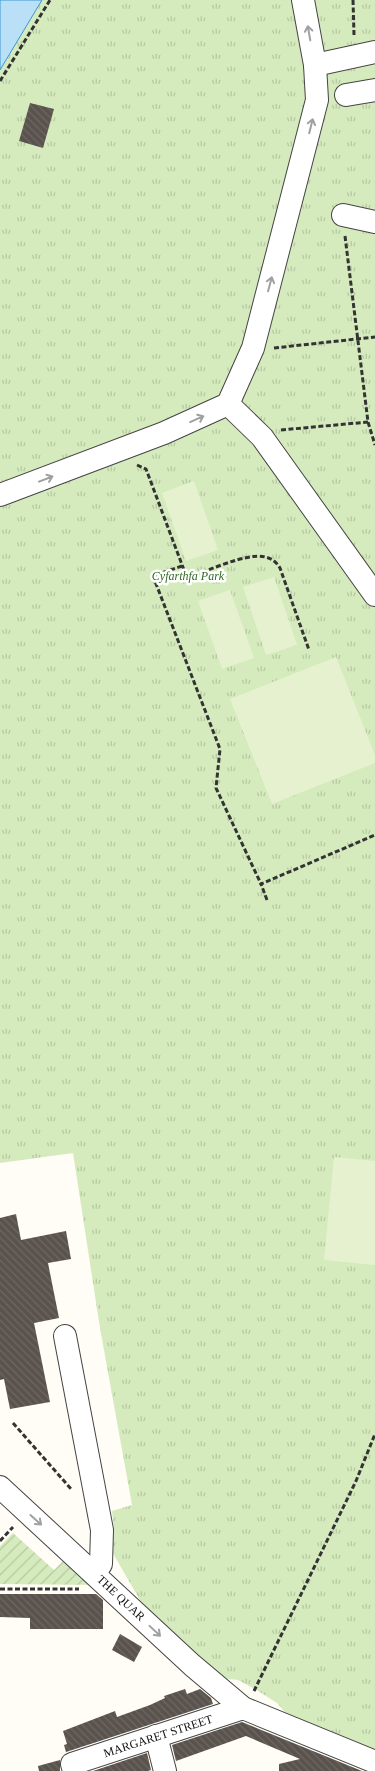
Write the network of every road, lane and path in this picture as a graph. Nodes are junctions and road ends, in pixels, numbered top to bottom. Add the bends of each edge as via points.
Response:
1 (50, 0) edge
2 (303, 0) edge
3 (353, 0) edge
4 (354, 38) dead end
5 (375, 52) edge
6 (315, 66) junction
7 (0, 81) edge
8 (375, 90) edge
9 (346, 95) dead end
10 (344, 215) joint
11 (375, 222) edge
12 (375, 337) edge
13 (356, 339) junction
14 (252, 348) junction
15 (228, 404) junction
16 (368, 422) junction
17 (262, 436) junction
18 (375, 445) edge
19 (124, 447) junction
20 (0, 495) edge
21 (182, 566) junction
22 (375, 595) edge
23 (309, 650) dead end
24 (375, 835) edge
25 (261, 884) junction
26 (267, 900) dead end
27 (65, 1336) dead end
28 (13, 1423) dead end
29 (375, 1434) edge
30 (0, 1487) edge
31 (100, 1515) junction
32 (100, 1578) junction
33 (0, 1588) edge
34 (243, 1708) junction
35 (156, 1736) junction
36 (375, 1762) edge
37 (73, 1768) edge
38 (165, 1771) edge

1 - 7 path
6 -> 2 street
3 - 4 path
5 - 6 street
14 -> 6 street via 317,100
8 - 9 street
10 - 11 street
10 - 13 path
12 - 13 path
13 - 14 path via 262,350
13 - 16 path
14 - 15 street
15 - 17 street
19 -> 15 street
16 - 17 path via 269,431
16 - 18 path
17 - 22 street
20 -> 19 street
19 - 21 path via 136,465 146,469
21 - 23 path via 187,578 252,557 266,556 280,568
21 - 25 path via 153,576 220,749 216,788
24 - 25 path
25 - 26 path
27 - 31 street
28 - 31 path via 92,1512
29 - 34 path via 297,1605
30 -> 32 street, THE QUAR
31 - 32 street
32 - 33 path via 99,1590
32 -> 34 street, THE QUAR
34 - 35 street, MARGARET STREET
34 - 36 street, THE QUAR
35 - 37 street, MARGARET STREET
35 - 38 street

